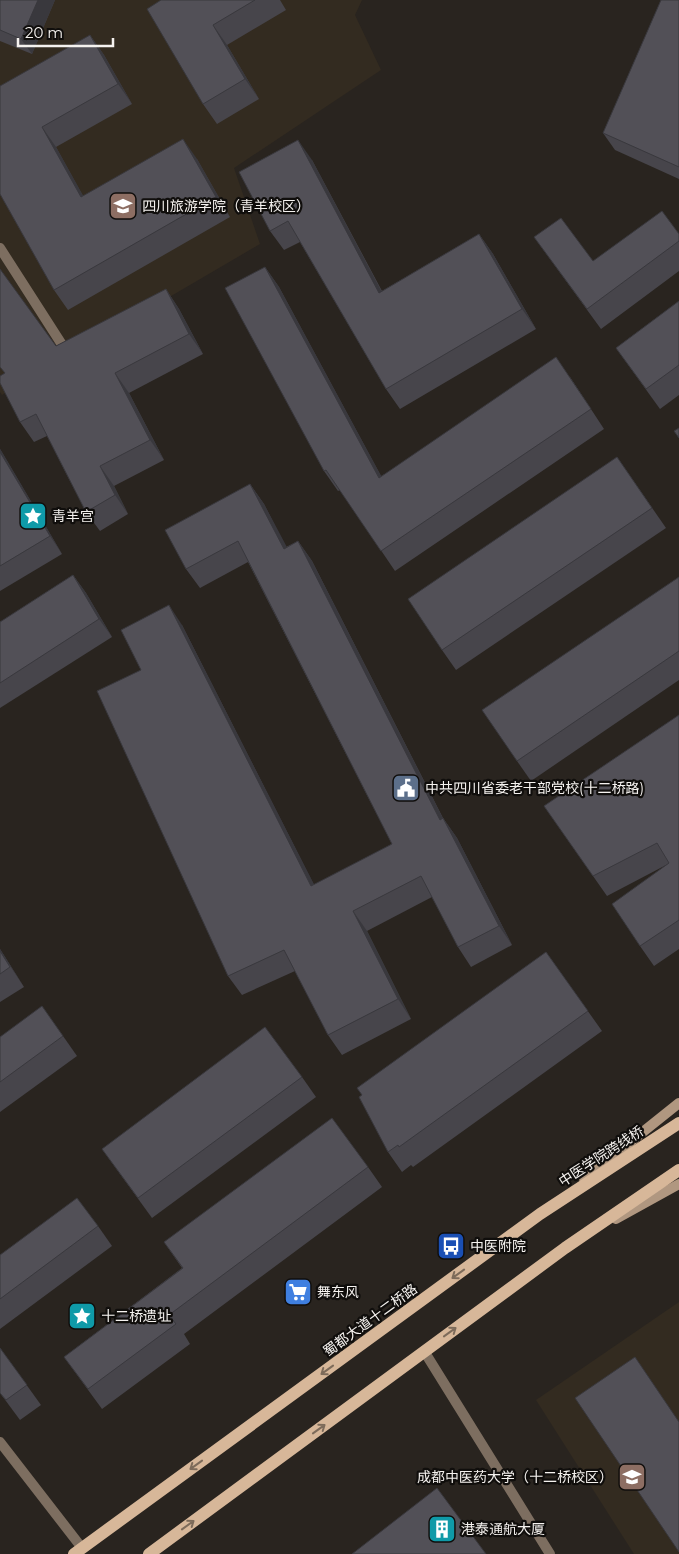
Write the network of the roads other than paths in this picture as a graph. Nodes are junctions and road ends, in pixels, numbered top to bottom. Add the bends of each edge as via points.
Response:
1 (0, 248) edge
2 (68, 354) edge
3 (679, 1103) edge
4 (679, 1123) edge
5 (679, 1170) edge
6 (679, 1184) edge
7 (540, 1214) junction
8 (565, 1248) junction
9 (424, 1351) junction
10 (0, 1442) edge
11 (78, 1551) edge
12 (149, 1554) edge
13 (550, 1554) edge

1 - 2 street
3 - 7 main road, 蜀都大道十二桥路
4 - 7 main road, 中医学院跨线桥
5 - 8 main road
6 - 8 main road
7 -> 11 main road, 蜀都大道十二桥路
9 -> 8 main road
12 -> 9 main road
9 - 13 street
10 - 11 street

